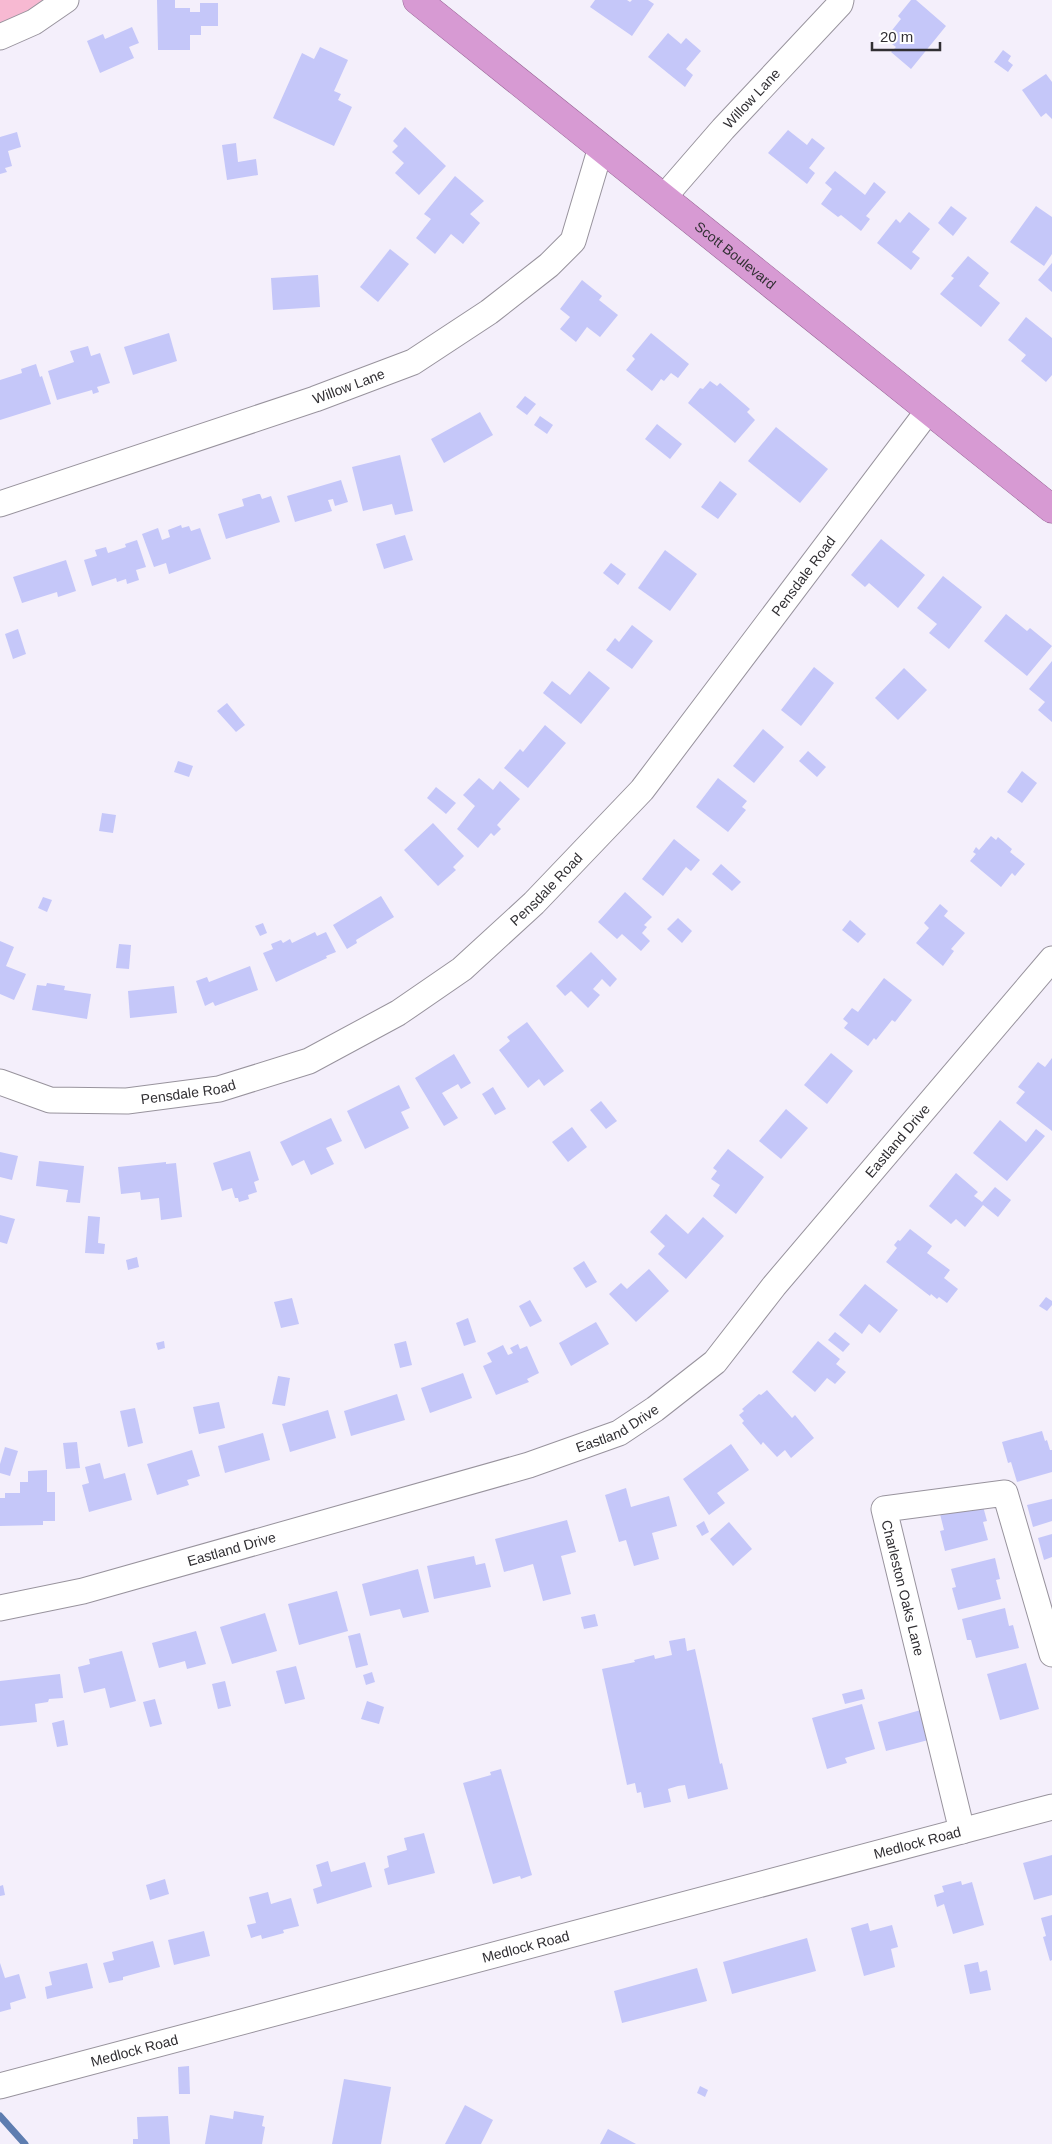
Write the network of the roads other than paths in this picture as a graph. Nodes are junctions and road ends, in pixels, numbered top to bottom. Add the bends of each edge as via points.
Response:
1 (66, 0) edge
2 (417, 0) edge
3 (841, 0) edge
4 (0, 37) edge
5 (601, 147) junction
6 (664, 197) junction
7 (928, 411) junction
8 (0, 504) edge
9 (1052, 509) edge
10 (1048, 973) edge
11 (0, 1082) edge
12 (0, 1608) edge
13 (1052, 1654) edge
14 (1052, 1807) edge
15 (962, 1831) junction
16 (0, 2086) edge

1 - 4 street via 34,22
2 - 5 highway, Scott Boulevard
3 - 6 street, Willow Lane
5 - 6 highway, Scott Boulevard
5 - 8 street, Willow Lane via 573,241 549,265 489,312 413,362 315,399
6 - 7 highway, Scott Boulevard
7 - 9 highway, Scott Boulevard
7 - 11 street, Pensdale Road via 642,790 534,903 462,969 398,1014 309,1061 219,1089 127,1101 50,1100
10 - 12 street, Eastland Drive via 774,1286 715,1362 619,1434 529,1465 83,1591
13 - 15 street, Charleston Oaks Lane via 1005,1493 884,1509
14 - 15 street, Medlock Road
15 - 16 street, Medlock Road

